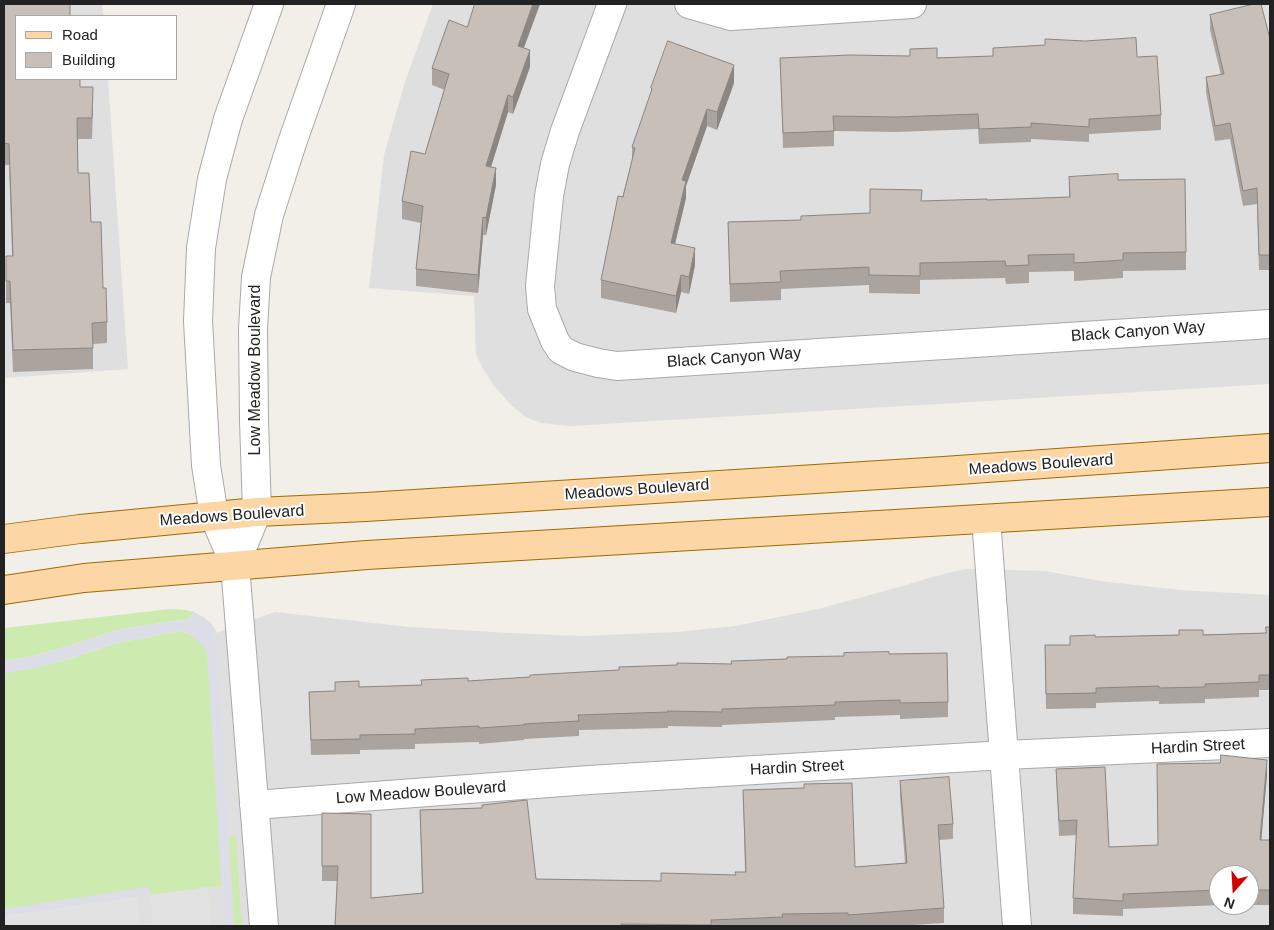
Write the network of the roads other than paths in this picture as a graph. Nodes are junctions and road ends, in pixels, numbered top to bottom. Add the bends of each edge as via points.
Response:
1 (269, 4) edge
2 (341, 4) edge
3 (612, 4) edge
4 (689, 4) edge
5 (912, 4) edge
6 (1270, 324) edge
7 (1270, 448) edge
8 (1270, 502) edge
9 (257, 512) junction
10 (214, 516) junction
11 (986, 519) junction
12 (4, 539) edge
13 (235, 565) junction
14 (4, 590) edge
15 (1270, 743) edge
16 (1005, 755) junction
17 (589, 780) joint
18 (254, 805) junction
19 (264, 926) edge
20 (1017, 926) edge

1 - 10 street, Low Meadow Boulevard via 228,119 212,179 201,248 198,321 206,465
2 - 9 street, Low Meadow Boulevard via 269,215 256,277 253,329
3 - 6 street, Black Canyon Way via 555,164 549,196 540,286 542,309 561,350 575,357 617,366
4 - 5 street via 732,16
7 - 9 main road, Meadows Boulevard via 686,488
8 - 11 main road
9 - 10 main road, Meadows Boulevard
9 - 13 street, Low Meadow Boulevard
10 - 12 main road, Meadows Boulevard
10 - 13 street, Low Meadow Boulevard
11 - 13 main road
11 - 16 street
13 - 14 main road via 84,578
13 - 18 street, Low Meadow Boulevard
15 - 16 street, Hardin Street
16 - 17 street, Hardin Street
16 - 20 street
17 - 18 street, Low Meadow Boulevard
18 - 19 street, Low Meadow Boulevard

